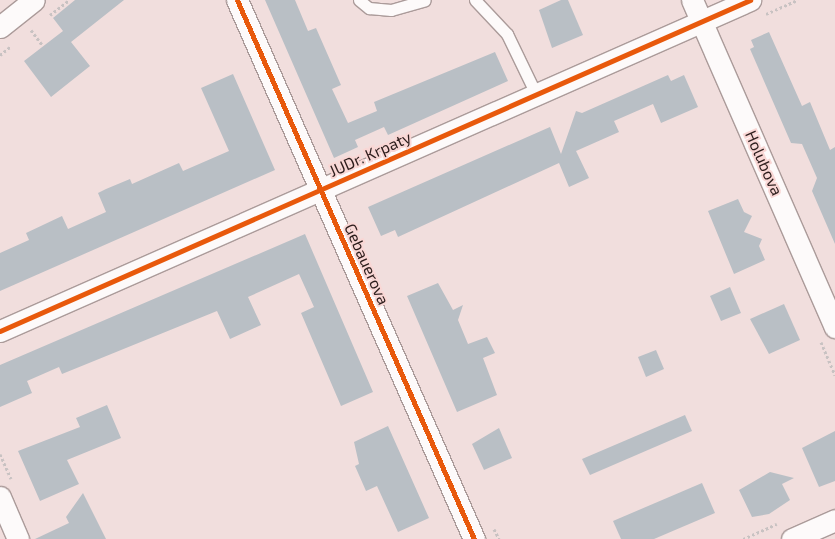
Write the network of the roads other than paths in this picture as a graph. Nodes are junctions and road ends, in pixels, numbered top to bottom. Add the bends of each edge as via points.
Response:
1 (34, 0) edge
2 (237, 0) edge
3 (359, 0) edge
4 (425, 0) edge
5 (475, 0) edge
6 (692, 0) edge
7 (750, 0) edge
8 (702, 21) junction
9 (0, 27) edge
10 (536, 94) junction
11 (320, 189) junction
12 (835, 326) edge
13 (0, 331) edge
14 (0, 497) edge
15 (835, 520) edge
16 (18, 539) edge
17 (474, 539) edge
18 (792, 539) edge

1 - 9 street
2 - 11 street, Gebauerova
3 - 4 lane via 369,8 391,10
5 - 10 lane via 507,34
6 - 8 street, Holubova
7 - 8 street, JUDr. Krpaty
8 - 10 street, JUDr. Krpaty
8 - 12 street, Holubova
10 - 11 street, JUDr. Krpaty
11 - 13 street, JUDr. Krpaty
11 - 17 street, Gebauerova
14 - 16 street
15 - 18 street

